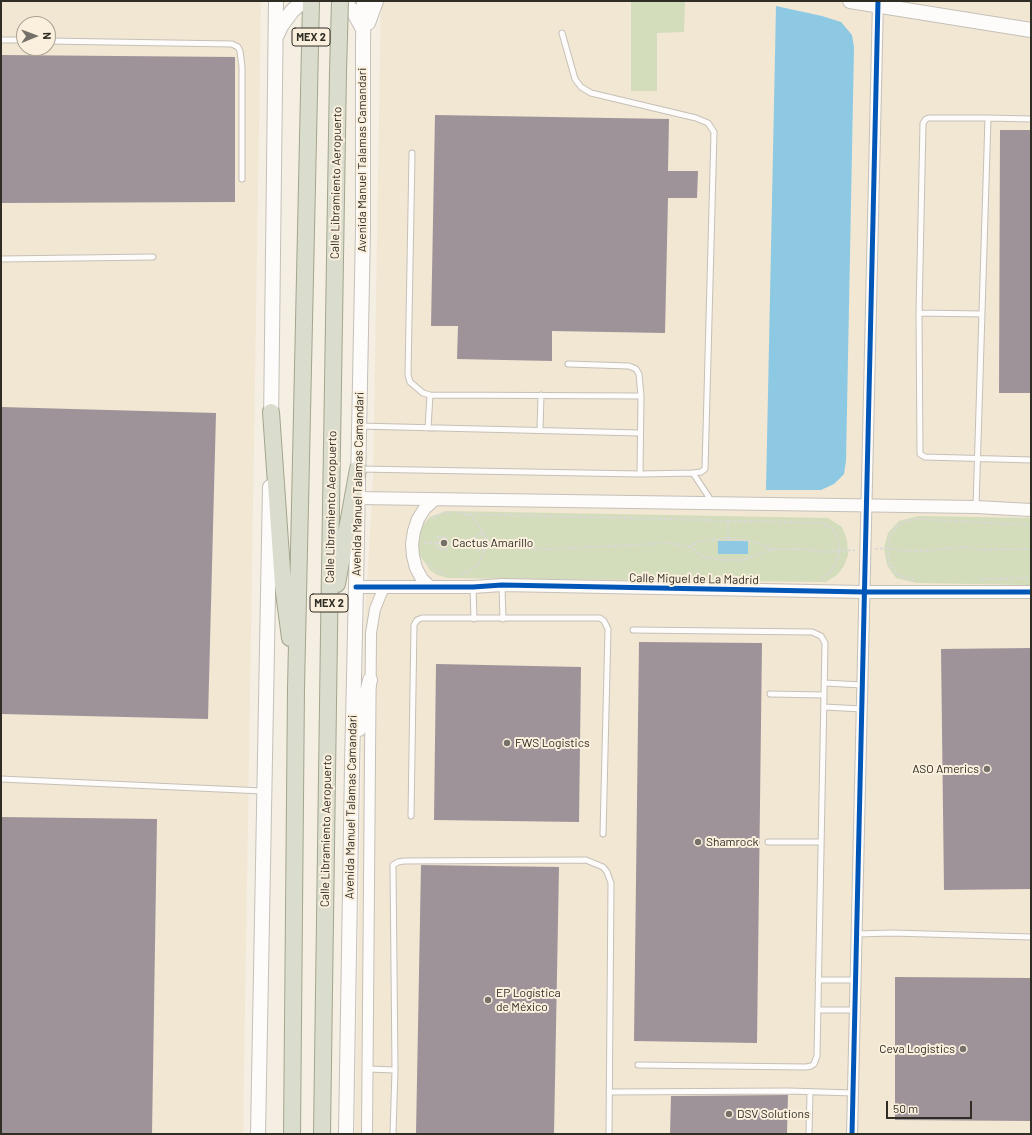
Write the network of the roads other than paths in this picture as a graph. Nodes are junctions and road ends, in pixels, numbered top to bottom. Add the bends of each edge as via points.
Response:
1 (276, 1) edge
2 (310, 1) edge
3 (340, 1) edge
4 (364, 1) edge
5 (376, 1) edge
6 (850, 1) edge
7 (878, 3) edge
8 (1031, 30) edge
9 (562, 33) dead end
10 (363, 35) junction
11 (275, 39) junction
12 (1, 40) edge
13 (16, 40) edge
14 (56, 41) edge
15 (988, 118) junction
16 (1031, 119) edge
17 (412, 153) dead end
18 (242, 179) dead end
19 (153, 257) dead end
20 (1, 259) edge
21 (920, 313) junction
22 (982, 314) junction
23 (568, 364) dead end
24 (430, 395) junction
25 (541, 395) junction
26 (641, 396) junction
27 (271, 412) junction
28 (359, 426) junction
29 (428, 428) junction
30 (540, 430) junction
31 (640, 433) junction
32 (977, 459) junction
33 (1031, 460) edge
34 (358, 468) junction
35 (693, 473) junction
36 (640, 474) junction
37 (358, 498) junction
38 (434, 500) junction
39 (713, 503) junction
40 (866, 506) junction
41 (976, 507) junction
42 (1031, 510) edge
43 (502, 585) junction
44 (356, 587) junction
45 (384, 587) junction
46 (430, 587) junction
47 (473, 587) junction
48 (864, 592) junction
49 (1031, 592) edge
50 (474, 619) junction
51 (503, 619) junction
52 (633, 630) dead end
53 (329, 633) junction
54 (370, 680) junction
55 (825, 683) junction
56 (862, 685) junction
57 (296, 688) junction
58 (770, 694) dead end
59 (824, 695) junction
60 (824, 707) junction
61 (862, 709) junction
62 (352, 767) junction
63 (1, 779) edge
64 (264, 791) junction
65 (411, 816) dead end
66 (603, 834) dead end
67 (768, 842) dead end
68 (821, 842) junction
69 (857, 934) junction
70 (1031, 937) edge
71 (818, 980) junction
72 (856, 980) junction
73 (818, 1010) junction
74 (855, 1010) junction
75 (638, 1065) dead end
76 (368, 1069) junction
77 (395, 1070) junction
78 (609, 1092) junction
79 (810, 1092) junction
80 (853, 1093) junction
81 (258, 1134) edge
82 (292, 1134) edge
83 (322, 1134) edge
84 (346, 1134) edge
85 (367, 1134) edge
86 (393, 1134) edge
87 (609, 1134) edge
88 (810, 1134) edge
89 (852, 1134) edge

1 - 11 main road
2 - 11 main road via 300,4 287,17
2 - 57 highway, MEX 2
3 - 10 main road via 353,11
3 - 53 highway, Calle Libramiento Aeropuerto / MEX 2, bridge
4 - 10 main road, Avenida Manuel Talamas Camandari
5 - 10 main road
6 - 7 main road
7 - 8 main road
7 - 40 street
9 - 35 lane via 575,79 581,87 591,93 696,118 708,123 714,132 706,467 703,471
10 - 28 main road, Avenida Manuel Talamas Camandari
11 - 27 main road
12 - 13 lane
14 - 18 lane via 238,46 242,67
15 - 16 lane
15 - 21 lane via 929,118 923,123
15 - 22 lane
17 - 24 lane via 408,375 416,388
19 - 20 lane
21 - 22 lane
21 - 32 lane via 921,455
22 - 32 lane
23 - 26 lane via 629,366 636,369 639,374
24 - 25 lane
24 - 29 lane
25 - 26 lane
25 - 30 lane
26 - 31 lane
27 - 57 highway via 283,585
27 - 64 main road
28 - 29 lane
28 - 34 main road, Avenida Manuel Talamas Camandari
29 - 30 lane
30 - 31 lane
31 - 36 lane
32 - 33 lane
32 - 41 lane
34 - 36 lane
34 - 37 main road, Avenida Manuel Talamas Camandari
34 - 53 highway
35 - 36 lane
35 - 39 lane
37 - 38 street
37 - 44 main road, Avenida Manuel Talamas Camandari
38 - 39 street
38 - 46 street via 418,519 412,544 416,568
39 - 40 street
40 - 41 street
40 - 48 street
41 - 42 street
43 - 47 street, Calle Miguel de La Madrid
43 - 48 street, Calle Miguel de La Madrid
43 - 51 lane
44 - 45 street, Calle Miguel de La Madrid
44 - 62 main road, Avenida Manuel Talamas Camandari
45 - 46 street, Calle Miguel de La Madrid
45 - 54 street via 375,609 371,633
46 - 47 street, Calle Miguel de La Madrid
47 - 50 lane
48 - 49 street, Calle Miguel de La Madrid
48 - 56 street
50 - 51 lane
50 - 65 lane via 422,618 414,625
51 - 66 lane via 600,618 607,624
52 - 55 lane via 812,632 820,636 825,643
53 - 83 highway, Calle Libramiento Aeropuerto / MEX 2
54 - 62 main road
54 - 76 street
55 - 56 lane
55 - 59 lane
56 - 61 street
57 - 82 highway, MEX 2
58 - 59 lane
59 - 60 lane
60 - 61 lane
60 - 68 lane
61 - 69 street
62 - 84 main road, Avenida Manuel Talamas Camandari
63 - 64 lane
64 - 81 main road
67 - 68 lane
68 - 71 lane
69 - 70 lane
69 - 72 street
71 - 72 lane
71 - 73 lane
72 - 74 street
73 - 74 lane
73 - 75 lane via 817,1056 811,1066
74 - 80 street
76 - 77 lane
76 - 85 street
77 - 78 lane via 393,865 404,861 586,860 603,867 611,883
77 - 86 lane
78 - 79 lane
78 - 87 lane
79 - 80 lane
79 - 88 lane
80 - 89 street

